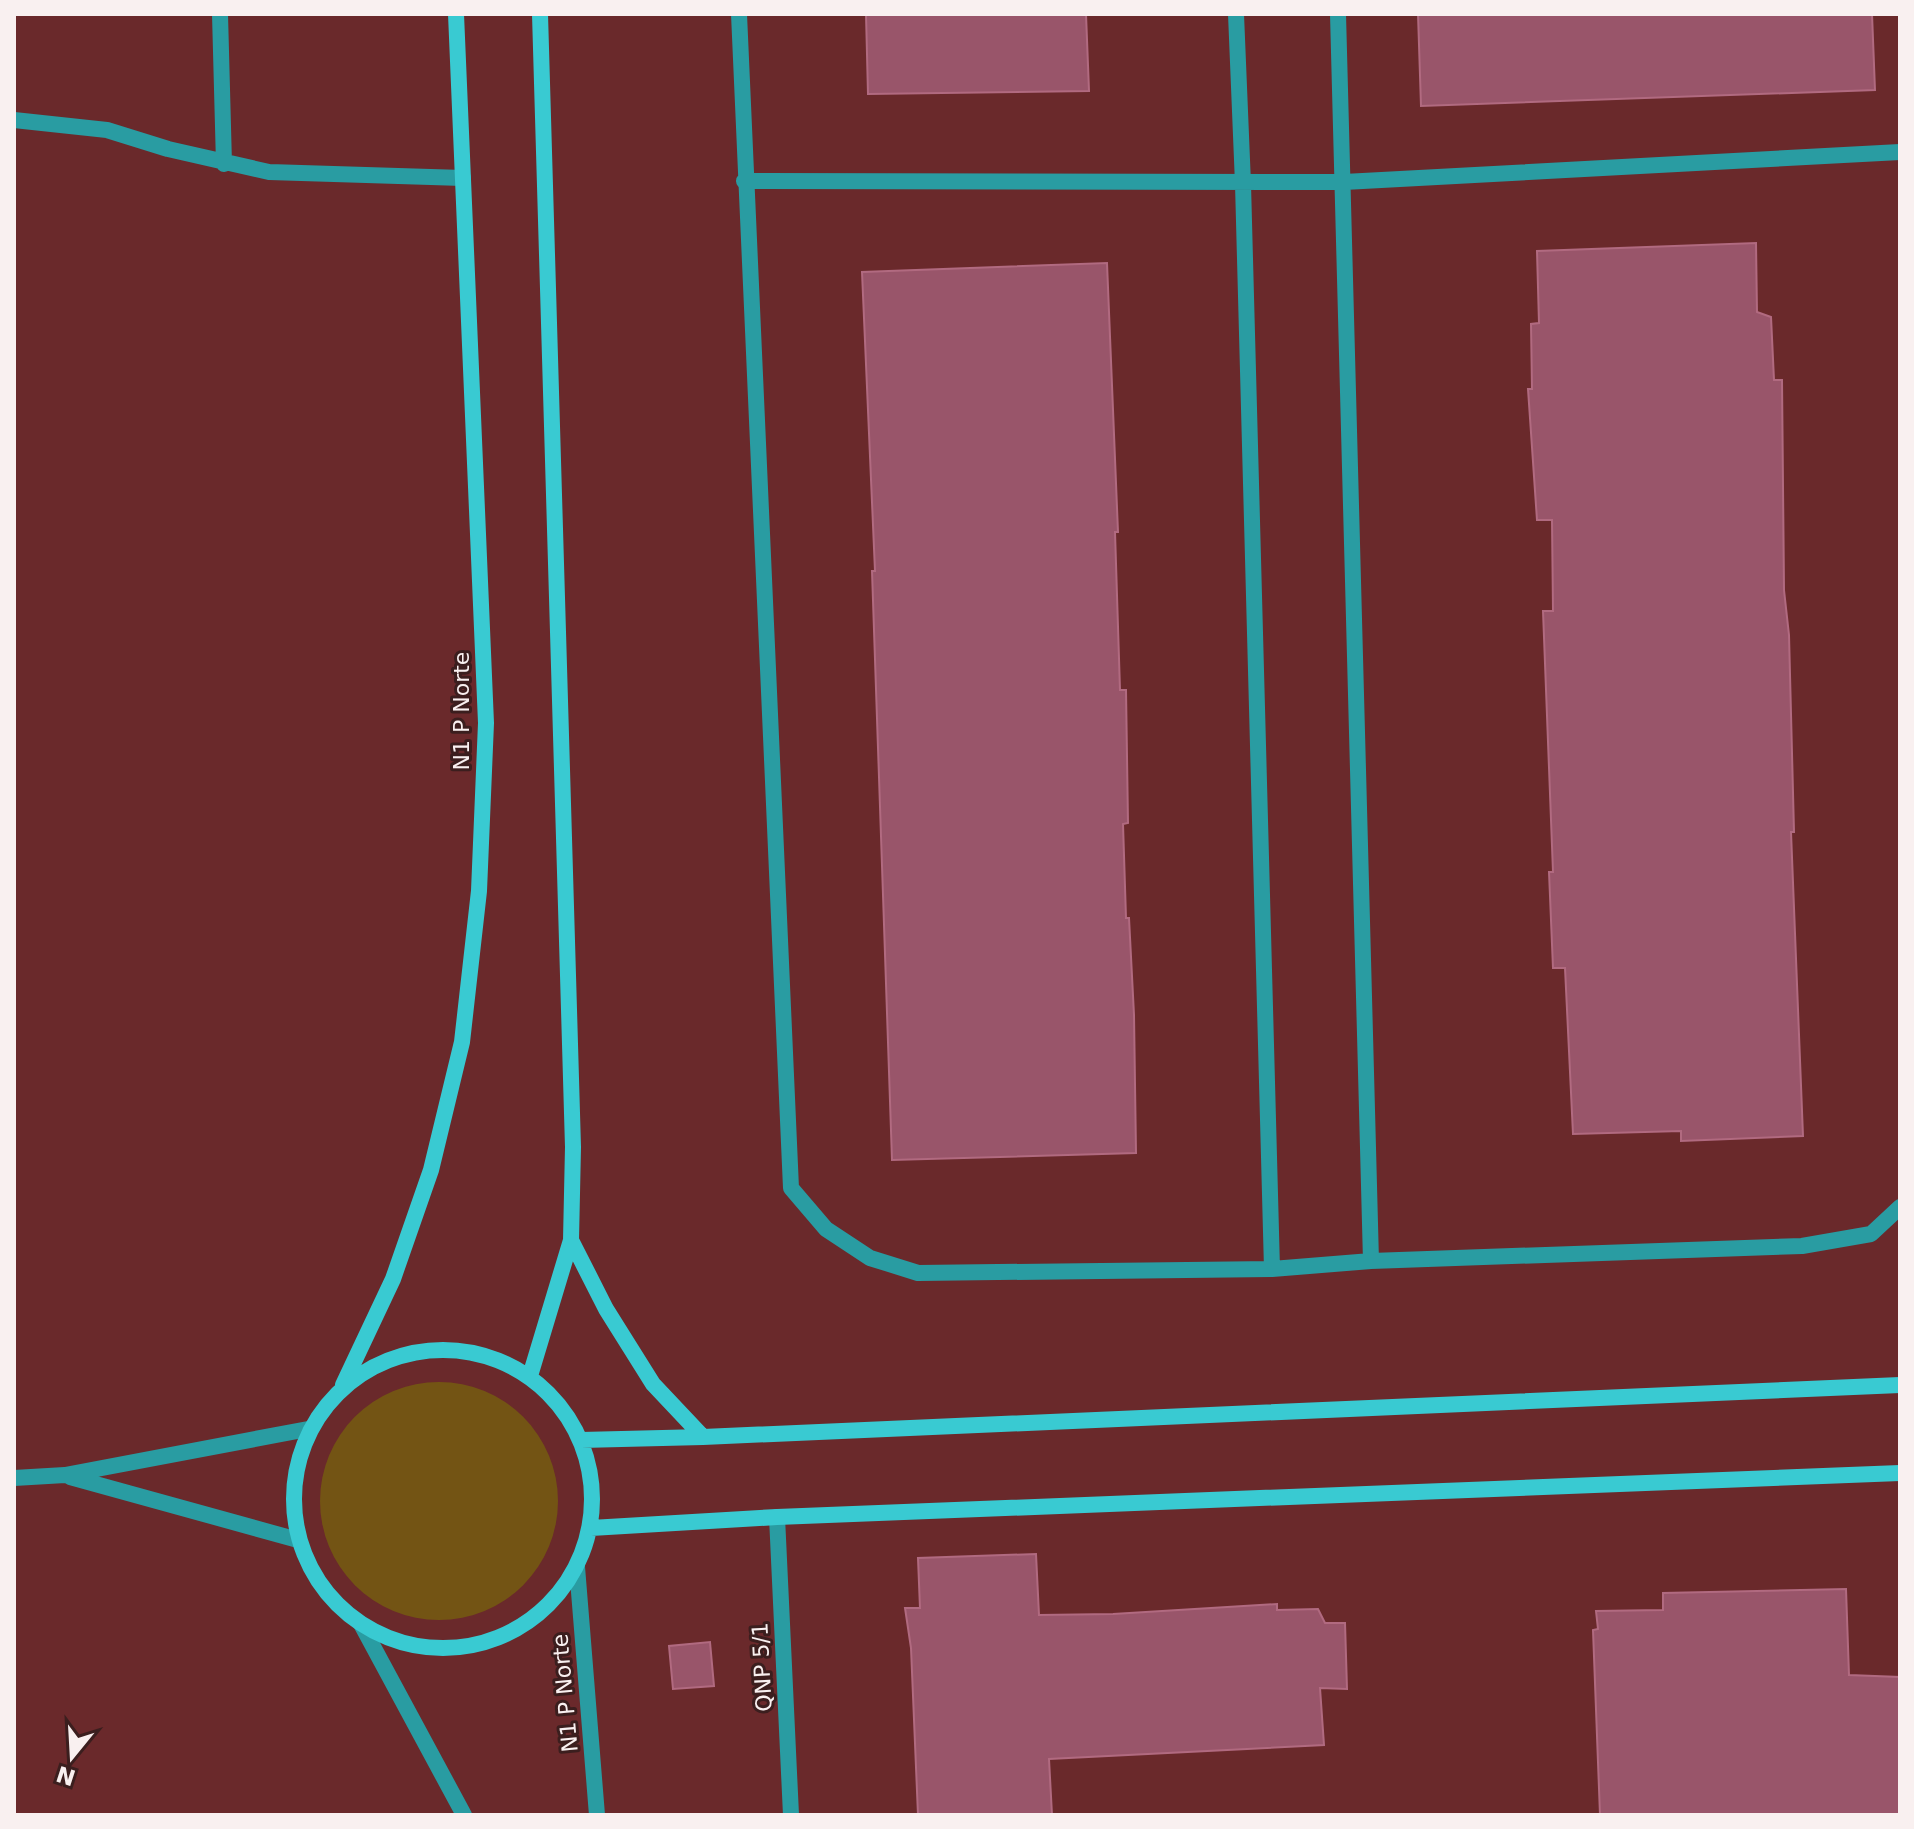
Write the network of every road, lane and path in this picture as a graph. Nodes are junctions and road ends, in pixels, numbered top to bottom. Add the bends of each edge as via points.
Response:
1 (220, 14) edge
2 (456, 14) edge
3 (540, 14) edge
4 (739, 14) edge
5 (1236, 14) edge
6 (1338, 14) edge
7 (14, 120) edge
8 (1900, 152) edge
9 (224, 164) junction
10 (463, 178) junction
11 (744, 181) junction
12 (1344, 182) junction
13 (1243, 184) junction
14 (1900, 1207) edge
15 (571, 1240) junction
16 (1371, 1261) junction
17 (1272, 1269) junction
18 (530, 1376) junction
19 (343, 1385) junction
20 (1900, 1385) edge
21 (308, 1429) junction
22 (703, 1437) junction
23 (581, 1440) junction
24 (1900, 1473) edge
25 (65, 1475) junction
26 (14, 1478) edge
27 (777, 1517) junction
28 (591, 1528) junction
29 (298, 1540) junction
30 (577, 1567) junction
31 (361, 1624) junction
32 (464, 1815) edge
33 (597, 1815) edge
34 (791, 1815) edge

1 - 9 street
2 - 10 main road, N1 P Norte
3 - 15 main road via 573,1131
4 - 11 street
5 - 13 street
6 - 12 street
7 - 9 street via 107,130
8 - 12 street
9 - 10 street via 269,172
10 - 19 main road, N1 P Norte via 486,723 479,891 462,1042 431,1170 393,1279
11 - 13 street
11 - 17 street via 791,1188 826,1229 870,1258 918,1273
12 - 13 street
12 - 16 street
13 - 17 street
14 - 16 street via 1871,1234 1802,1246
15 - 18 main road
15 - 22 main road via 653,1384
16 - 17 street
18 - 19 main road via 485,1355 435,1349 385,1359
18 - 23 main road via 551,1394
19 - 21 main road
20 - 22 main road
21 - 25 street
21 - 29 main road via 292,1483
22 - 23 main road
23 - 28 main road via 594,1498
24 - 27 main road
25 - 26 street
25 - 29 street
27 - 28 main road
27 - 34 street, QNP 5/1
28 - 30 main road
29 - 31 main road via 312,1573 333,1601
30 - 31 main road via 547,1608 506,1635 457,1648 407,1644
30 - 33 street, N1 P Norte
31 - 32 street

